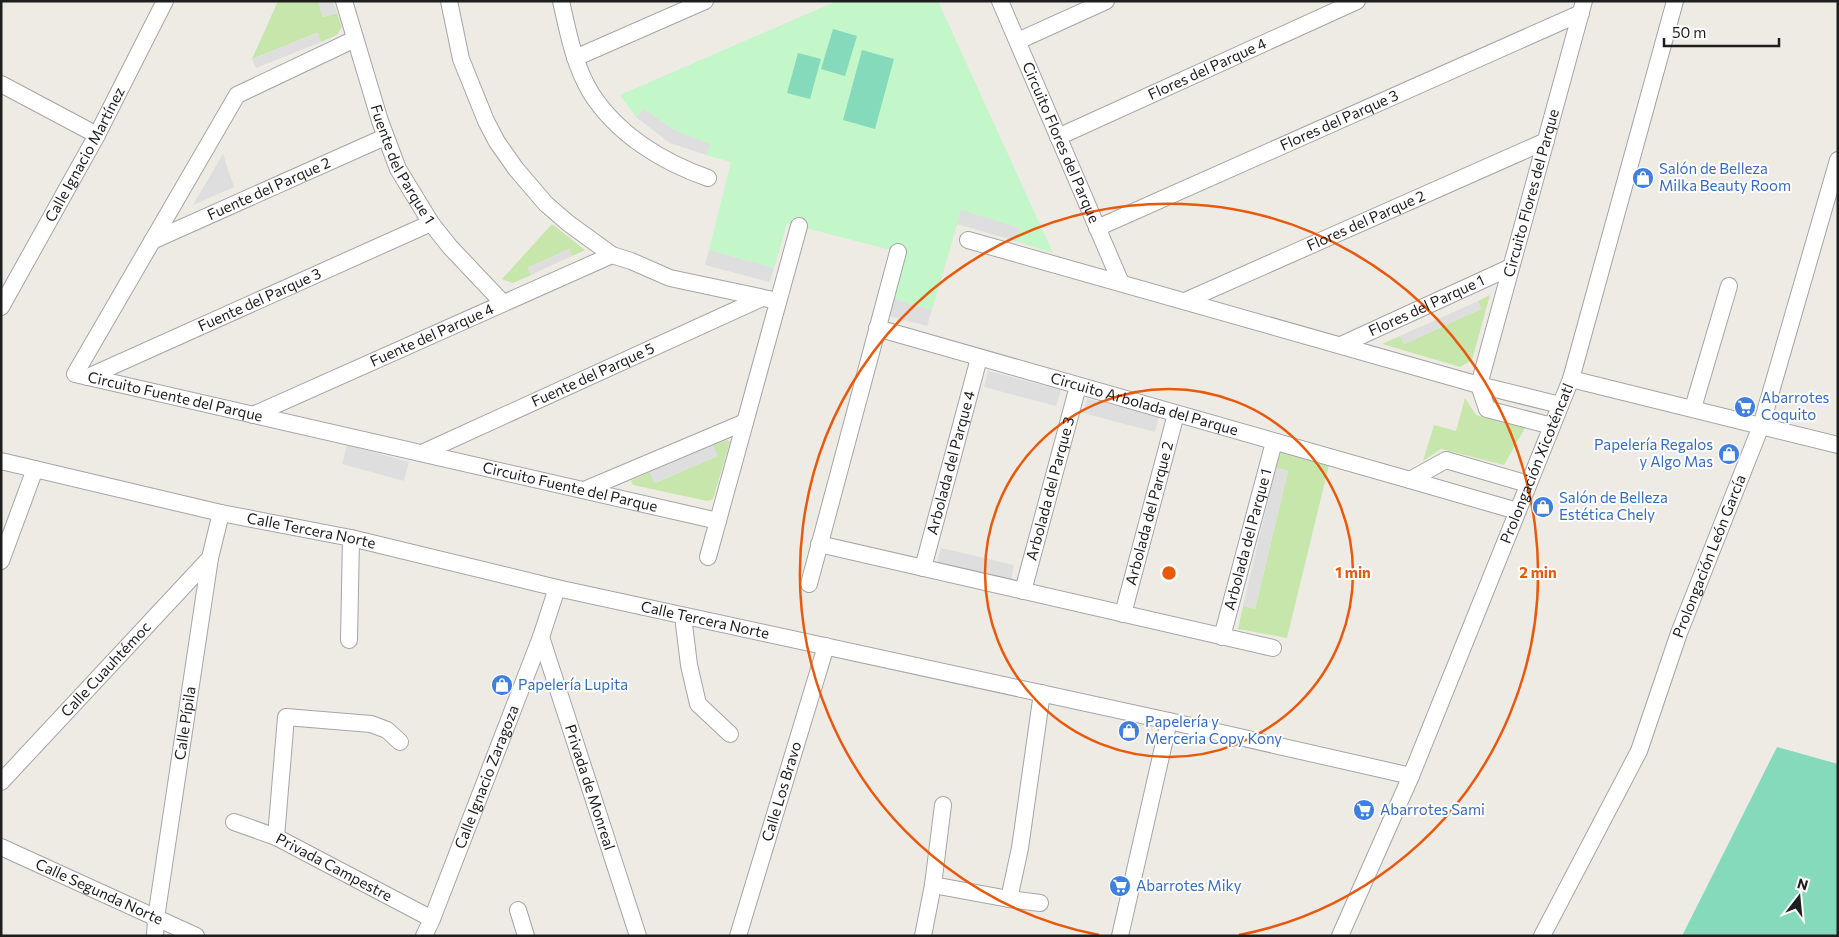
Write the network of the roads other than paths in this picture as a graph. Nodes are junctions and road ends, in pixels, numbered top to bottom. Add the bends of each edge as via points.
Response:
1 (165, 1) edge
2 (344, 1) edge
3 (449, 1) edge
4 (561, 1) edge
5 (705, 1) edge
6 (1000, 1) edge
7 (1106, 1) edge
8 (1357, 1) edge
9 (1675, 1) edge
10 (1582, 7) edge
11 (355, 40) junction
12 (1018, 41) junction
13 (575, 58) junction
14 (1, 84) edge
15 (97, 135) junction
16 (385, 136) junction
17 (1058, 137) junction
18 (1546, 141) junction
19 (1838, 160) edge
20 (708, 178) dead end
21 (431, 223) junction
22 (799, 226) dead end
23 (1097, 228) junction
24 (968, 240) dead end
25 (152, 241) junction
26 (898, 252) dead end
27 (612, 255) junction
28 (1511, 267) junction
29 (1121, 283) junction
30 (1729, 286) dead end
31 (770, 299) junction
32 (1185, 301) junction
33 (504, 303) junction
34 (1, 307) edge
35 (877, 328) junction
36 (1341, 346) junction
37 (979, 358) junction
38 (88, 377) junction
39 (1571, 379) junction
40 (1479, 385) junction
41 (1078, 386) junction
42 (1560, 405) junction
43 (1693, 408) junction
44 (1176, 414) junction
45 (253, 415) junction
46 (745, 422) junction
47 (1552, 426) junction
48 (1761, 426) junction
49 (1274, 442) junction
50 (1838, 445) edge
51 (422, 453) junction
52 (1, 461) edge
53 (35, 469) junction
54 (1410, 480) junction
55 (1528, 484) junction
56 (584, 490) junction
57 (1517, 511) junction
58 (221, 512) junction
59 (718, 521) junction
60 (351, 538) junction
61 (819, 544) junction
62 (708, 557) dead end
63 (210, 558) junction
64 (1, 561) edge
65 (923, 568) junction
66 (809, 584) dead end
67 (558, 588) junction
68 (1023, 591) junction
69 (1123, 614) junction
70 (683, 616) junction
71 (1222, 636) junction
72 (541, 637) junction
73 (349, 640) dead end
74 (826, 646) junction
75 (1273, 648) dead end
76 (1042, 693) junction
77 (1169, 721) junction
78 (730, 734) dead end
79 (400, 742) dead end
80 (1411, 776) junction
81 (1, 782) edge
82 (944, 805) dead end
83 (234, 822) dead end
84 (276, 837) junction
85 (1, 847) edge
86 (933, 885) junction
87 (1009, 899) junction
88 (1040, 903) dead end
89 (518, 910) dead end
90 (156, 918) junction
91 (432, 919) junction
92 (1343, 935) edge
93 (155, 936) edge
94 (196, 936) edge
95 (424, 936) edge
96 (526, 936) edge
97 (638, 936) edge
98 (738, 936) edge
99 (923, 936) edge
100 (1120, 936) edge
101 (1542, 936) edge

1 - 15 street, Calle Ignacio Martínez
2 - 11 street, Fuente del Parque 1
3 - 27 street via 461,59 476,101 497,142 546,204
4 - 13 street
5 - 13 street
6 - 12 street, Circuito Flores del Parque
7 - 12 street
8 - 17 street, Flores del Parque 4
9 - 39 street, Prolongación Xicoténcatl
10 - 18 street, Circuito Flores del Parque
10 - 23 street, Flores del Parque 3
11 - 16 street, Fuente del Parque 1
11 - 25 street, Circuito Fuente del Parque via 237,95
12 - 17 street, Circuito Flores del Parque
13 - 20 street via 591,92 632,138 669,161
14 - 15 street
15 - 34 street, Calle Ignacio Martínez
16 - 21 street, Fuente del Parque 1 via 398,169
16 - 25 street, Fuente del Parque 2
17 - 23 street, Circuito Flores del Parque
18 - 28 street, Circuito Flores del Parque
18 - 32 street, Flores del Parque 2
19 - 48 street, Prolongación León García
21 - 33 street, Fuente del Parque 1
21 - 38 street, Fuente del Parque 3
22 - 31 street
23 - 29 street, Circuito Flores del Parque
24 - 29 street
25 - 38 street, Circuito Fuente del Parque via 75,374
26 - 35 street
27 - 31 street via 670,278
27 - 33 street, Fuente del Parque 4
28 - 36 street, Flores del Parque 1
28 - 40 street, Circuito Flores del Parque
29 - 32 street
30 - 43 street
31 - 46 street
31 - 51 street, Fuente del Parque 5
32 - 36 street
33 - 45 street, Fuente del Parque 4
35 - 37 street, Circuito Arbolada del Parque
35 - 61 street
36 - 40 street
37 - 41 street, Circuito Arbolada del Parque
37 - 65 street, Arbolada del Parque 4
38 - 45 street, Circuito Fuente del Parque
39 - 42 street, Prolongación Xicoténcatl
39 - 43 street
40 - 42 street
40 - 47 street via 1487,409
41 - 44 street, Circuito Arbolada del Parque
41 - 68 street, Arbolada del Parque 3
42 - 47 street, Prolongación Xicoténcatl
43 - 48 street
44 - 49 street, Circuito Arbolada del Parque
44 - 69 street, Arbolada del Parque 2
45 - 51 street, Circuito Fuente del Parque
46 - 56 street
46 - 59 street
47 - 55 street, Prolongación Xicoténcatl
48 - 50 street
48 - 101 street, Prolongación León García via 1679,633 1640,751
49 - 54 street, Circuito Arbolada del Parque
49 - 71 street, Arbolada del Parque 1
51 - 56 street, Circuito Fuente del Parque
52 - 53 street, Calle Tercera Norte
53 - 58 street, Calle Tercera Norte
53 - 64 street
54 - 55 street via 1446,460
54 - 57 street, Circuito Arbolada del Parque
55 - 57 street, Prolongación Xicoténcatl
56 - 59 street, Circuito Fuente del Parque
57 - 80 street, Prolongación Xicoténcatl
58 - 60 street, Calle Tercera Norte
58 - 63 street, Calle Pípila
59 - 62 street
60 - 67 street, Calle Tercera Norte
60 - 73 street
61 - 65 street
61 - 66 street
63 - 81 street, Calle Cuauhtémoc
63 - 90 street, Calle Pípila
65 - 68 street
67 - 70 street, Calle Tercera Norte
67 - 72 street, Calle Ignacio Zaragoza
68 - 69 street
69 - 71 street
70 - 74 street, Calle Tercera Norte
70 - 78 street via 698,704
71 - 75 street
72 - 91 street, Calle Ignacio Zaragoza
72 - 97 street, Privada de Monreal
74 - 76 street, Calle Tercera Norte
74 - 98 street, Calle Los Bravo
76 - 77 street, Calle Tercera Norte
76 - 87 street via 1020,848
77 - 80 street, Calle Tercera Norte
77 - 100 street
79 - 84 street via 387,730 371,724 286,717
80 - 92 street, Prolongación Xicoténcatl
82 - 86 street
83 - 84 street, Privada Campestre
84 - 91 street, Privada Campestre
85 - 90 street, Calle Segunda Norte
86 - 87 street
86 - 99 street
87 - 88 street
89 - 96 street
90 - 93 street, Calle Pípila
90 - 94 street, Calle Segunda Norte
91 - 95 street, Calle Ignacio Zaragoza

